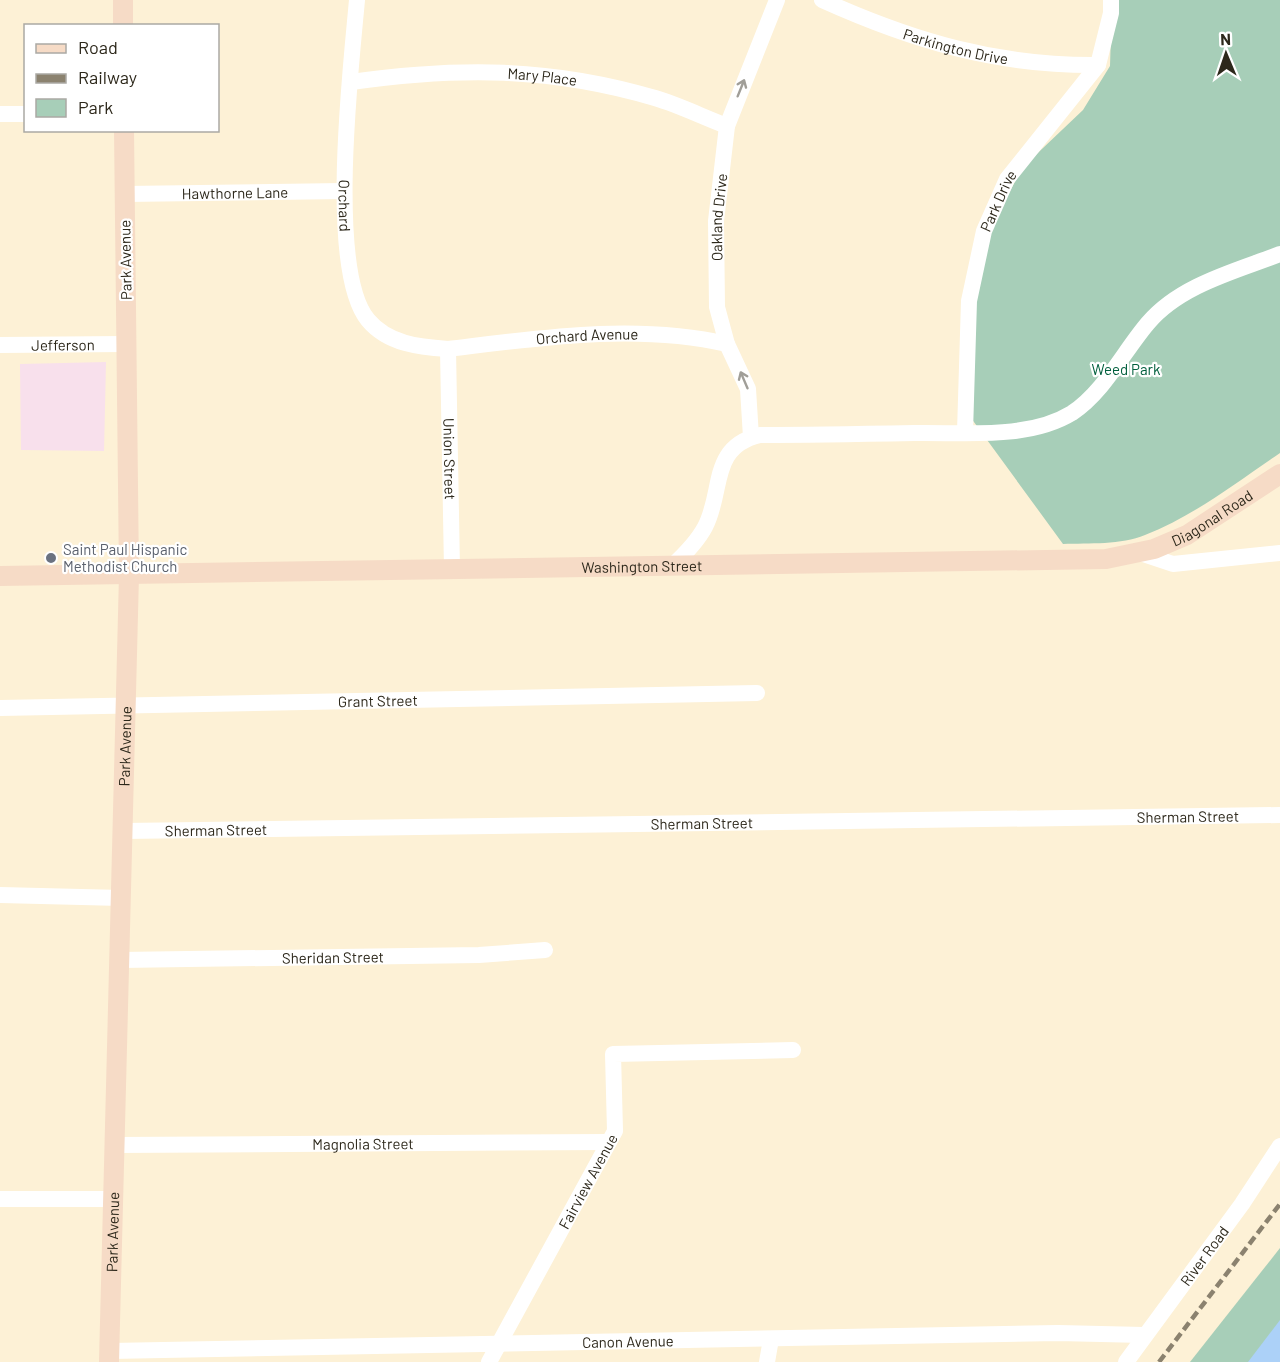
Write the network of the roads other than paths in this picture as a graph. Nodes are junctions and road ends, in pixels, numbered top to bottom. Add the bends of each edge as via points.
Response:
1 (123, 0) edge
2 (357, 0) edge
3 (777, 0) edge
4 (822, 0) edge
5 (1113, 4) edge
6 (123, 24) edge
7 (1098, 65) junction
8 (351, 82) junction
9 (0, 114) edge
10 (24, 114) edge
11 (727, 126) junction
12 (124, 132) edge
13 (344, 191) junction
14 (124, 194) junction
15 (1280, 254) edge
16 (126, 344) junction
17 (727, 344) junction
18 (0, 345) edge
19 (448, 349) junction
20 (965, 432) junction
21 (751, 437) junction
22 (1280, 474) edge
23 (1140, 553) junction
24 (1280, 553) edge
25 (672, 566) junction
26 (452, 569) junction
27 (129, 575) junction
28 (0, 576) edge
29 (757, 693) dead end
30 (127, 706) junction
31 (0, 708) edge
32 (1280, 815) edge
33 (123, 831) junction
34 (0, 895) edge
35 (122, 898) junction
36 (545, 950) dead end
37 (120, 960) junction
38 (793, 1050) dead end
39 (609, 1142) junction
40 (115, 1145) junction
41 (1280, 1146) edge
42 (0, 1199) edge
43 (113, 1200) junction
44 (1144, 1335) junction
45 (771, 1339) junction
46 (497, 1345) junction
47 (109, 1356) edge
48 (489, 1362) edge
49 (766, 1362) edge
50 (1126, 1362) edge

1 - 6 main road
2 - 8 street, Orchard
11 -> 3 street, Oakland Drive
4 - 7 street, Parkington Drive via 888,28 975,54 1035,64
5 - 7 street, Park Drive
7 - 20 street, Park Drive via 1007,179 984,231 969,302
8 - 11 street, Mary Place via 444,71 530,72 657,98
8 - 13 street, Orchard
9 - 10 street
11 - 17 street, Oakland Drive via 716,221 715,288
12 - 14 main road, Park Avenue
13 - 14 street, Hawthorne Lane
13 - 19 street, Orchard via 351,281 362,311 392,339
14 - 16 main road, Park Avenue
15 - 20 street via 1208,282 1166,306 1073,412 1024,429
16 - 18 street, Jefferson
16 - 27 main road, Park Avenue
17 - 19 street, Orchard Avenue via 608,334
21 -> 17 street, Oakland Drive via 748,389
19 - 26 street, Union Street
20 - 21 street
21 - 25 street via 727,455 705,527
22 - 23 main road, Diagonal Road via 1187,535
23 - 24 street, Washington Street via 1173,564
23 - 25 main road, Washington Street via 1106,559
25 - 26 main road, Washington Street
26 - 27 main road, Washington Street
27 - 28 main road, Washington Street
27 - 30 main road, Park Avenue
29 - 30 street, Grant Street
30 - 31 street, Grant Street
30 - 33 main road, Park Avenue
32 - 33 street, Sherman Street
33 - 35 main road, Park Avenue
34 - 35 street
35 - 37 main road, Park Avenue
36 - 37 street, Sheridan Street via 479,955
37 - 40 main road, Park Avenue
38 - 39 street, Fairview Avenue via 613,1054 615,1124
39 - 40 street, Magnolia Street
39 - 46 street, Fairview Avenue
40 - 43 main road, Park Avenue
41 - 44 street, River Road via 1242,1204
42 - 43 street
43 - 47 main road, Park Avenue
44 - 45 street, Canon Avenue
44 - 50 street, River Road
45 - 46 street, Canon Avenue
45 - 49 street
46 - 47 street, Canon Avenue
46 - 48 street, Fairview Avenue

